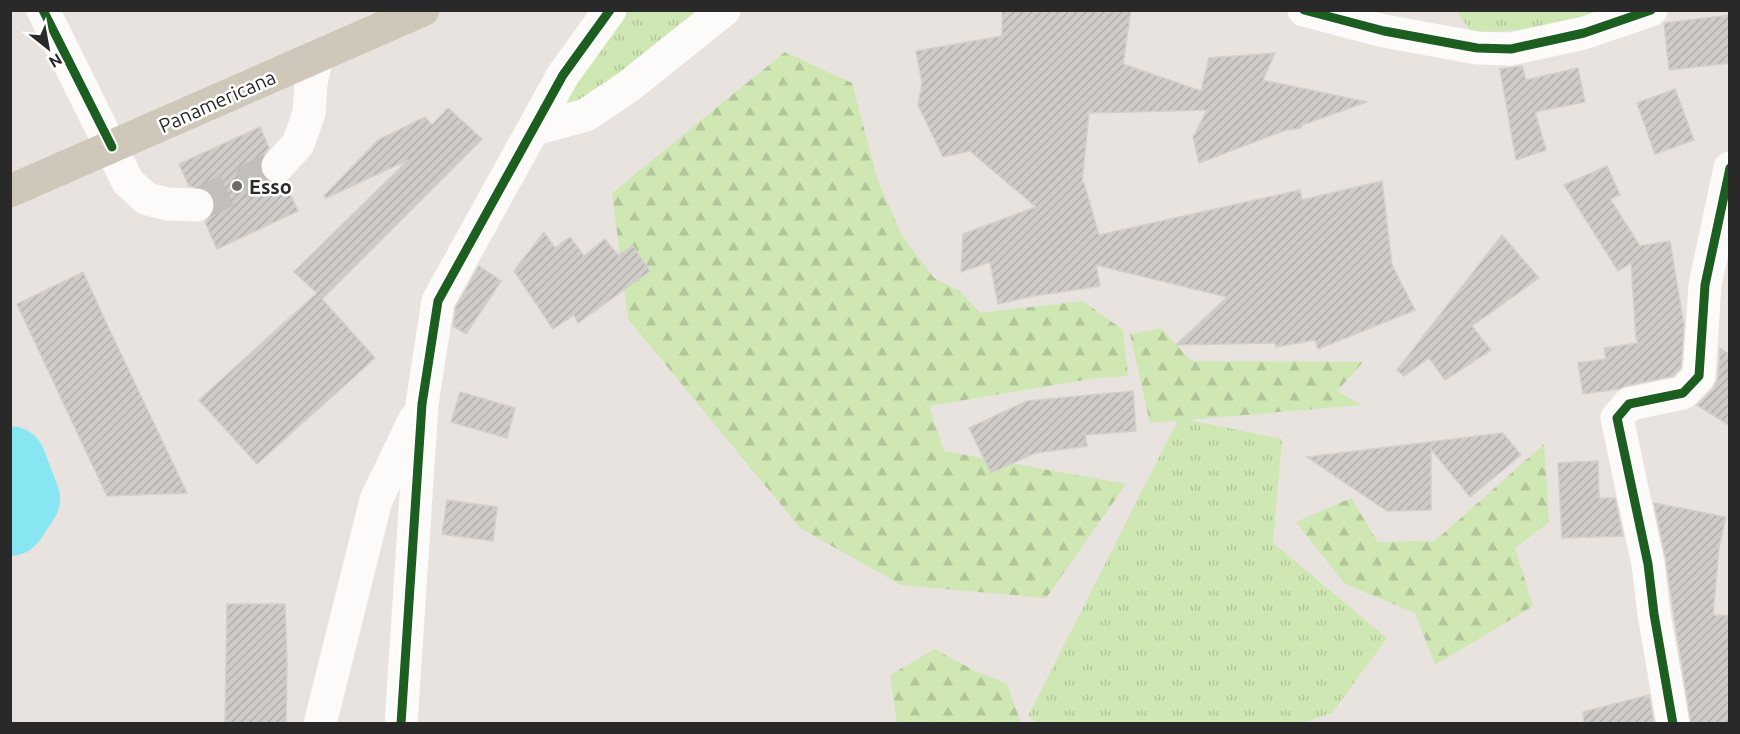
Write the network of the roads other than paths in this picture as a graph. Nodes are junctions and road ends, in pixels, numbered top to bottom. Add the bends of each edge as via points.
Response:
1 (43, 10) edge
2 (423, 10) edge
3 (610, 10) edge
4 (724, 10) edge
5 (1304, 10) edge
6 (1651, 10) edge
7 (317, 56) junction
8 (534, 129) junction
9 (112, 147) junction
10 (278, 166) tunnel mouth
11 (1730, 168) edge
12 (10, 191) edge
13 (197, 205) tunnel mouth
14 (422, 404) junction
15 (320, 723) edge
16 (401, 723) edge
17 (1673, 723) edge

1 - 9 street
2 - 7 main road, Panamericana
3 - 8 street via 563,75
4 - 8 street via 586,115
5 - 6 street via 1384,31 1477,48 1511,49 1584,33
7 - 9 main road, Panamericana
7 - 10 street via 310,84 309,113 298,144
8 - 14 street via 438,301
9 - 12 main road, Panamericana
9 - 13 street via 128,182 147,199
11 - 17 street via 1705,285 1699,376 1683,393 1629,405 1617,418 1648,564
14 - 15 street via 376,500
14 - 16 street

